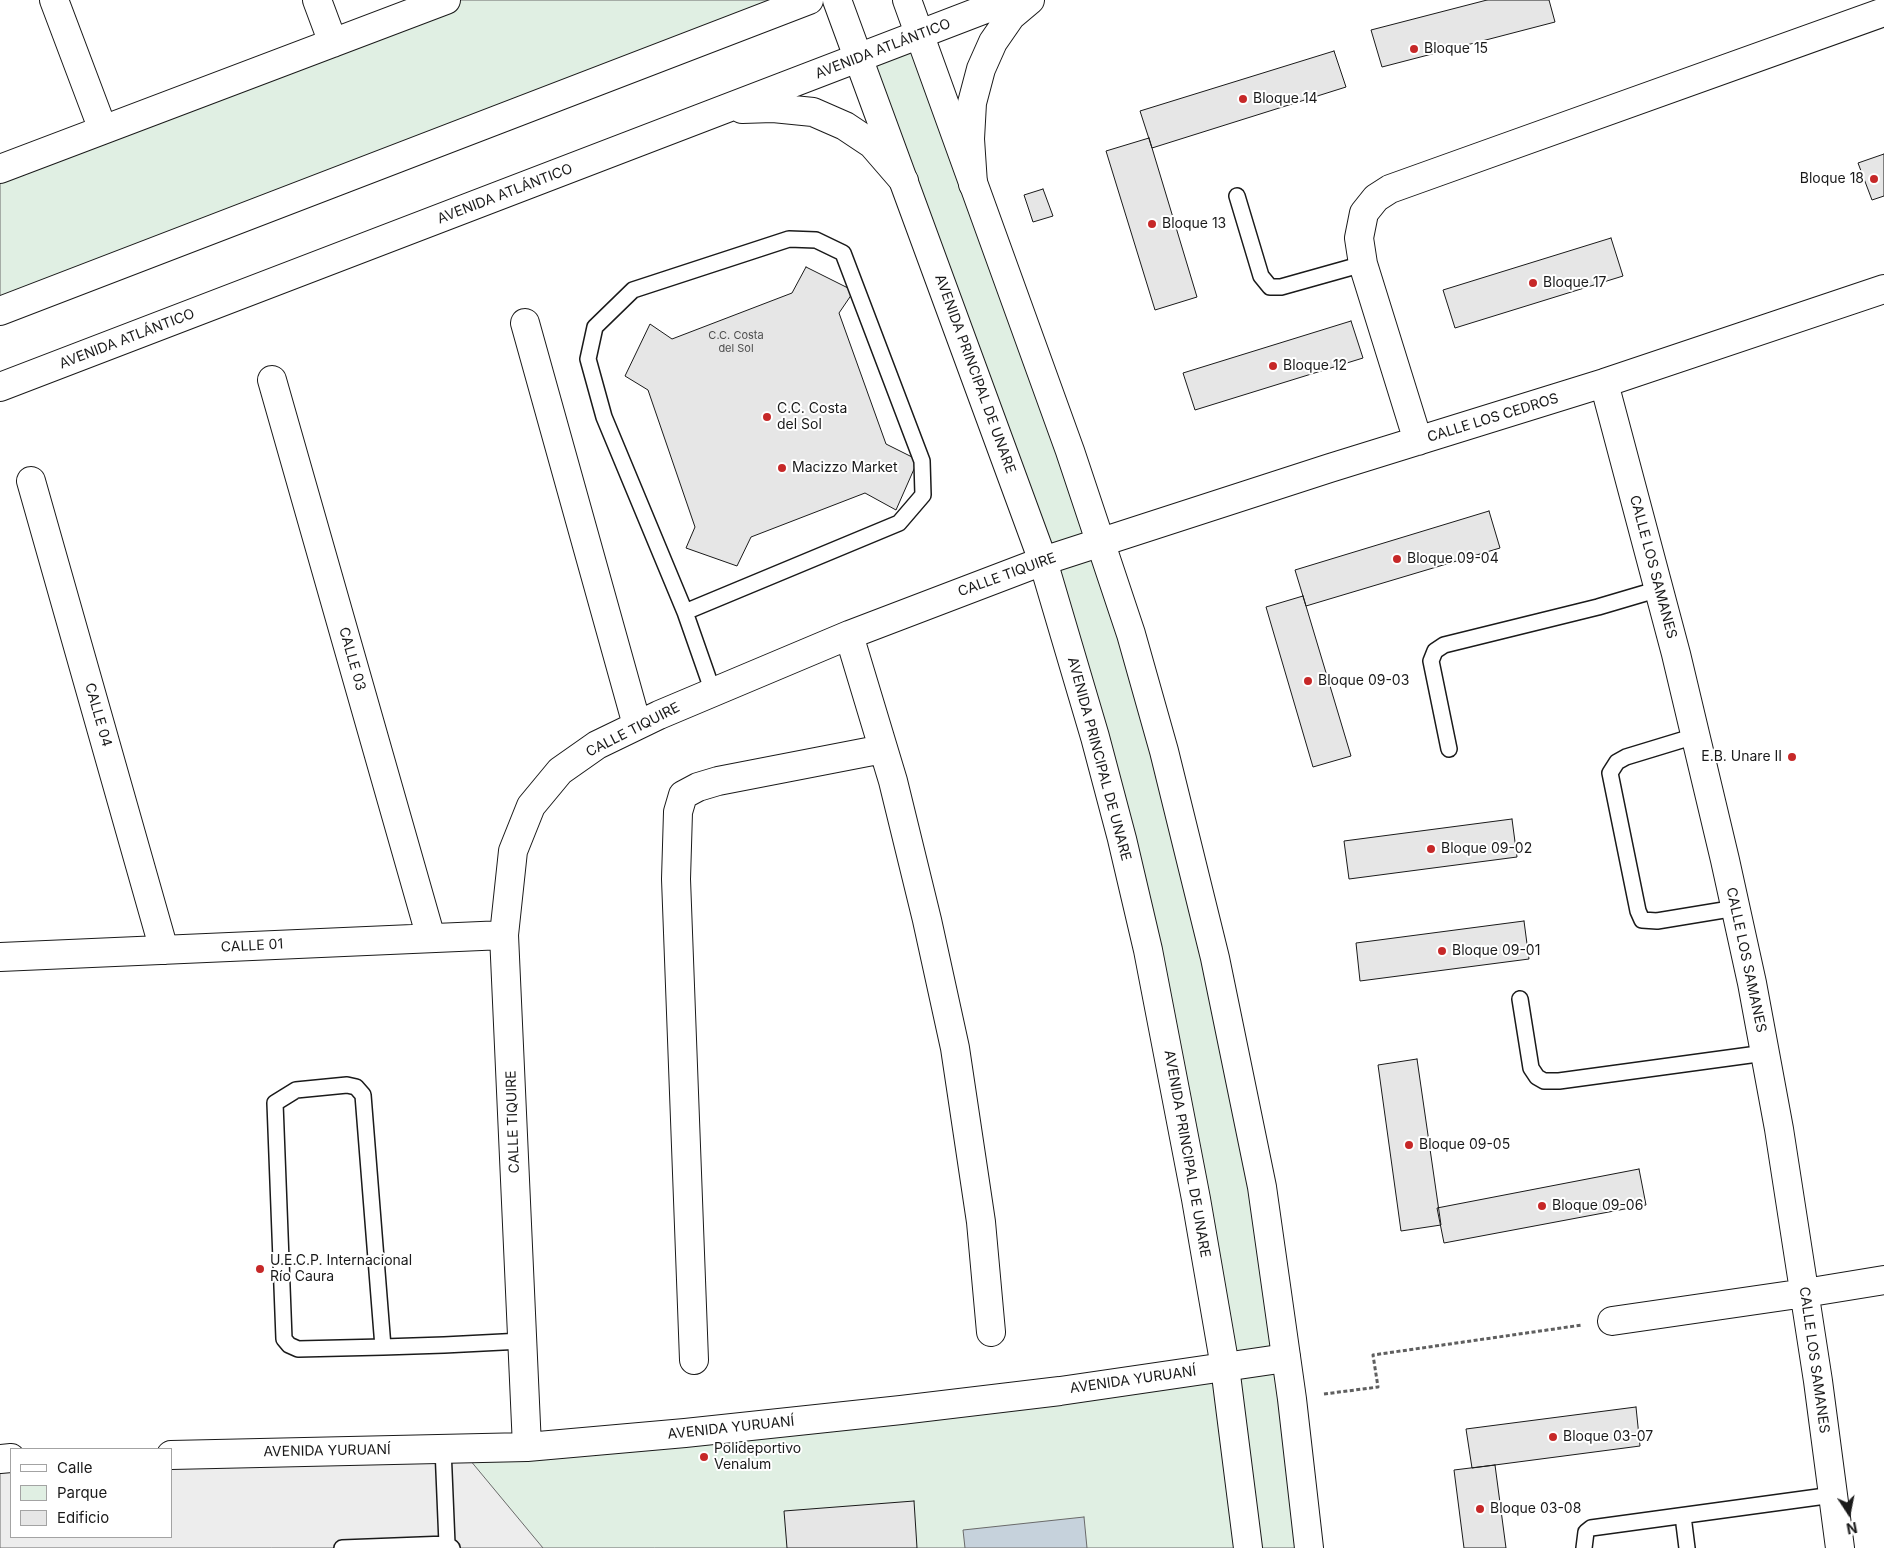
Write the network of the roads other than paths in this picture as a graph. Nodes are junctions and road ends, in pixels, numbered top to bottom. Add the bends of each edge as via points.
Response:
1 (54, 0) edge
2 (317, 0) edge
3 (446, 0) edge
4 (809, 0) edge
5 (837, 0) edge
6 (906, 0) edge
7 (1009, 0) edge
8 (1030, 0) edge
9 (1884, 12) edge
10 (919, 34) junction
11 (333, 43) junction
12 (858, 58) junction
13 (723, 110) junction
14 (103, 130) junction
15 (0, 169) edge
16 (904, 180) junction
17 (973, 184) junction
18 (1237, 196) dead end
19 (1363, 264) junction
20 (1884, 290) edge
21 (0, 311) edge
22 (525, 323) dead end
23 (272, 380) dead end
24 (1604, 383) junction
25 (0, 387) edge
26 (1418, 441) junction
27 (31, 481) dead end
28 (1101, 542) junction
29 (1043, 561) junction
30 (1659, 589) junction
31 (685, 612) junction
32 (850, 635) junction
33 (713, 692) junction
34 (637, 725) junction
35 (1695, 736) junction
36 (883, 749) junction
37 (1449, 749) dead end
38 (1736, 908) junction
39 (504, 935) junction
40 (431, 938) junction
41 (164, 950) junction
42 (0, 957) edge
43 (1520, 999) dead end
44 (1765, 1053) junction
45 (1884, 1280) edge
46 (1805, 1293) junction
47 (1612, 1321) road end
48 (991, 1332) dead end
49 (522, 1341) junction
50 (383, 1347) junction
51 (1286, 1358) junction
52 (694, 1360) dead end
53 (1224, 1367) junction
54 (527, 1447) junction
55 (442, 1448) junction
56 (172, 1455) edge
57 (1833, 1495) junction
58 (1683, 1516) junction
59 (449, 1546) edge
60 (342, 1548) edge
61 (1248, 1548) edge
62 (1309, 1548) edge
63 (1584, 1548) edge
64 (1687, 1548) edge
65 (1840, 1548) edge

1 - 14 street
2 - 11 street
3 - 11 street
4 - 21 street
5 - 12 street, AVENIDA PRINCIPAL DE UNARE
6 - 10 street
7 - 10 street, AVENIDA ATLÁNTICO
8 - 17 street via 1011,16 993,42 981,69 972,104
9 - 19 street via 1390,189 1376,198 1364,213 1360,238
10 - 12 street, AVENIDA ATLÁNTICO
10 - 17 street
11 - 14 street
12 - 13 street, AVENIDA ATLÁNTICO
12 - 16 street, AVENIDA PRINCIPAL DE UNARE
13 - 16 street via 772,108 813,112 845,126 872,144
13 - 25 street, AVENIDA ATLÁNTICO
14 - 15 street
16 - 29 street, AVENIDA PRINCIPAL DE UNARE
17 - 28 street
18 - 19 lane via 1261,276 1270,287 1281,287
19 - 26 street
20 - 24 street, CALLE LOS CEDROS
22 - 34 street
23 - 40 street, CALLE 03
24 - 26 street, CALLE LOS CEDROS
24 - 30 street, CALLE LOS SAMANES
26 - 28 street, CALLE LOS CEDROS
27 - 41 street, CALLE 04
28 - 29 street, CALLE TIQUIRE
28 - 51 street via 1164,750 1216,958 1262,1187
29 - 32 street, CALLE TIQUIRE
29 - 53 street, AVENIDA PRINCIPAL DE UNARE via 1098,746 1148,950 1196,1199
30 - 35 street, CALLE LOS SAMANES
30 - 37 lane via 1444,645 1435,651 1431,661
31 - 31 lane via 604,417 588,359 595,327 633,290 790,239 816,240 843,253 922,461 923,495 899,523
31 - 33 lane
32 - 33 street, CALLE TIQUIRE
32 - 36 street
33 - 34 street, CALLE TIQUIRE
34 - 39 street, CALLE TIQUIRE via 597,745 560,771 531,806 513,850
35 - 38 street, CALLE LOS SAMANES
35 - 38 lane via 1626,757 1617,762 1610,773 1638,911 1642,920 1657,921
36 - 48 street via 928,920 955,1048 981,1222
36 - 52 street via 728,779 698,787 683,795 678,812 676,889
38 - 44 street, CALLE LOS SAMANES
39 - 40 street, CALLE 01
39 - 49 street, CALLE TIQUIRE
40 - 41 street, CALLE 01
41 - 42 street, CALLE 01
43 - 44 lane via 1531,1068 1544,1081
44 - 46 street, CALLE LOS SAMANES
45 - 46 street
46 - 47 street
46 - 57 street, CALLE LOS SAMANES
49 - 50 lane
49 - 54 street, CALLE TIQUIRE
50 - 50 lane via 298,1349 284,1339 275,1103 296,1090 347,1085 363,1095
51 - 53 street, AVENIDA YURUANÍ
51 - 62 street
53 - 54 street, AVENIDA YURUANÍ via 900,1410 685,1434
53 - 61 street, AVENIDA PRINCIPAL DE UNARE
54 - 55 street, AVENIDA YURUANÍ
55 - 56 street, AVENIDA YURUANÍ
55 - 59 lane
57 - 58 lane
57 - 65 street, CALLE LOS SAMANES
58 - 63 lane via 1591,1528 1586,1532
58 - 64 lane
59 - 60 lane

